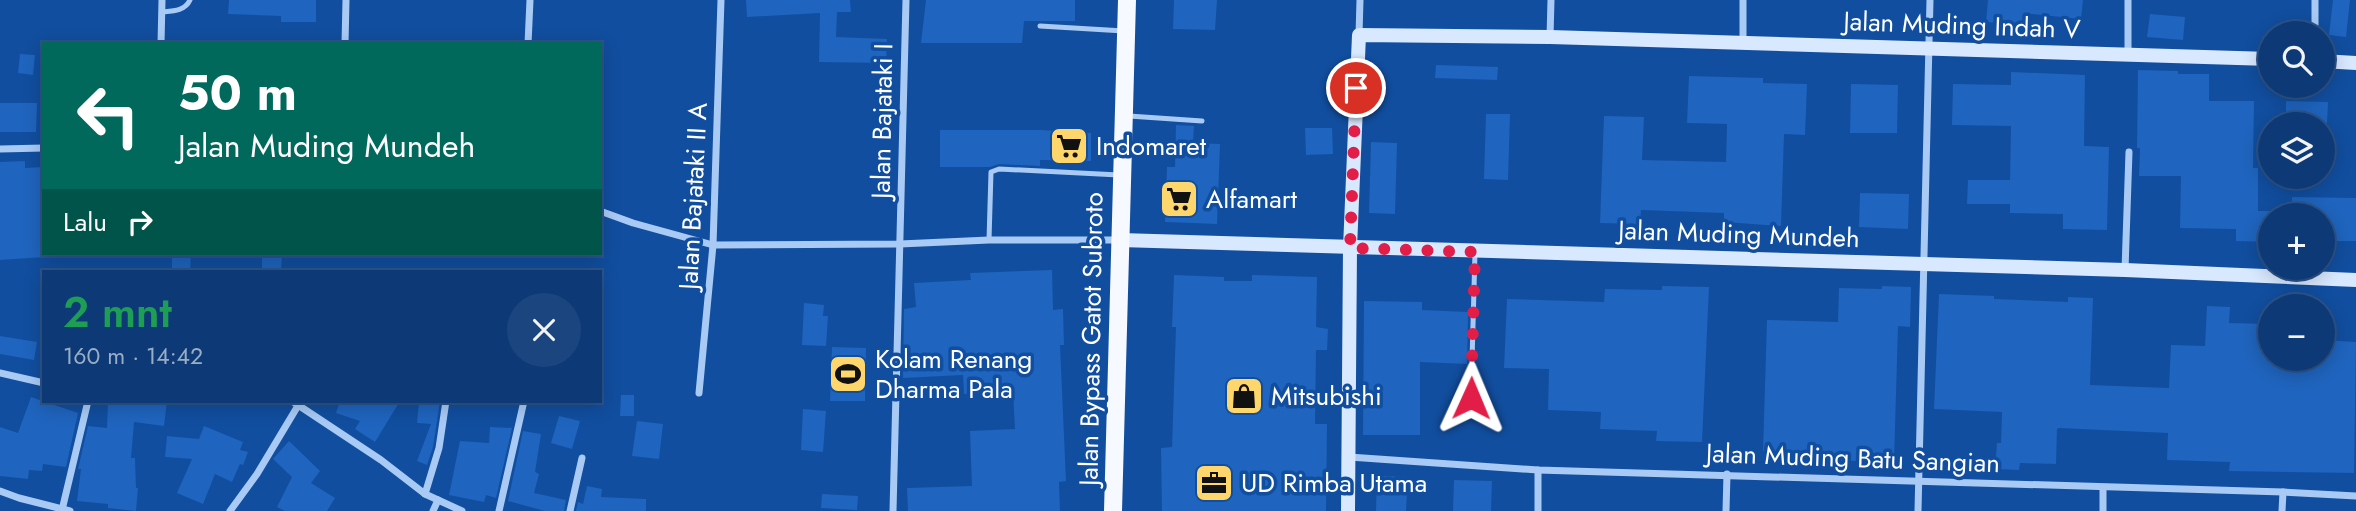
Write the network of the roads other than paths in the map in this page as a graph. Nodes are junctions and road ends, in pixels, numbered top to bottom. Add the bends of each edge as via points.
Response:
1 (162, 0) edge
2 (190, 0) edge
3 (346, 0) edge
4 (530, 0) edge
5 (722, 0) edge
6 (906, 0) edge
7 (1128, 0) edge
8 (1360, 0) edge
9 (1551, 0) edge
10 (1743, 0) edge
11 (1930, 0) edge
12 (2127, 0) edge
13 (2315, 0) edge
14 (162, 12) junction
15 (2315, 21) edge
16 (1040, 26) dead end
17 (1127, 31) junction
18 (1359, 35) junction
19 (1549, 37) junction
20 (161, 42) edge
21 (345, 42) edge
22 (528, 42) edge
23 (1743, 43) junction
24 (1928, 50) junction
25 (2128, 54) junction
26 (2258, 59) edge
27 (2335, 62) edge
28 (2356, 63) edge
29 (1126, 116) junction
30 (1202, 121) dead end
31 (42, 148) edge
32 (0, 149) edge
33 (2129, 152) dead end
34 (1122, 176) junction
35 (602, 212) edge
36 (989, 240) junction
37 (1120, 240) junction
38 (900, 244) junction
39 (713, 245) junction
40 (1350, 248) junction
41 (1475, 252) junction
42 (1923, 265) junction
43 (2125, 270) junction
44 (2356, 280) edge
45 (0, 373) edge
46 (42, 383) edge
47 (699, 393) dead end
48 (1471, 398) dead end
49 (88, 403) edge
50 (294, 403) edge
51 (296, 403) edge
52 (446, 403) edge
53 (524, 403) edge
54 (1349, 457) junction
55 (582, 458) dead end
56 (1538, 470) junction
57 (1727, 474) junction
58 (1918, 482) junction
59 (2103, 488) junction
60 (0, 491) edge
61 (2283, 492) junction
62 (425, 494) junction
63 (2356, 496) edge
64 (438, 500) junction
65 (66, 510) edge
66 (230, 511) edge
67 (433, 511) edge
68 (462, 511) edge
69 (499, 511) edge
70 (570, 511) edge
71 (893, 511) edge
72 (1113, 511) edge
73 (1349, 511) edge
74 (1538, 511) edge
75 (1726, 511) edge
76 (1918, 511) edge
77 (2103, 511) edge
78 (2283, 511) edge

1 - 14 street
2 - 14 lane via 179,10
3 - 21 street
4 - 22 street
5 - 39 street, Jalan Bajataki II A
6 - 38 street, Jalan Bajataki I
7 - 17 main road, Jalan Bypass Gatot Subroto
8 - 18 street
9 - 19 street
10 - 23 street
11 - 24 street
12 - 25 street
13 - 15 street
14 - 20 street
16 - 17 lane
17 - 29 main road, Jalan Bypass Gatot Subroto
18 - 19 street, Jalan Muding Indah V
18 - 40 street
19 - 23 street, Jalan Muding Indah V
23 - 24 street, Jalan Muding Indah V
24 - 25 street, Jalan Muding Indah V
24 - 42 street
25 - 26 street, Jalan Muding Indah V
27 - 28 street
29 - 30 lane
29 - 34 main road, Jalan Bypass Gatot Subroto
31 - 32 street
33 - 43 street
34 - 36 lane via 991,172
34 - 37 main road, Jalan Bypass Gatot Subroto
35 - 39 street
36 - 37 street
36 - 38 street
37 - 40 street, Jalan Muding Mundeh
37 - 72 main road, Jalan Bypass Gatot Subroto
38 - 39 street
38 - 71 street, Jalan Bajataki I
39 - 47 street, Jalan Bajataki II A
40 - 41 street, Jalan Muding Mundeh
40 - 54 street
41 - 42 street, Jalan Muding Mundeh
41 - 48 lane
42 - 43 street, Jalan Muding Mundeh
42 - 58 street
43 - 44 street, Jalan Muding Mundeh
45 - 46 street
49 - 65 street
50 - 66 street via 257,474
51 - 62 street
52 - 62 street
53 - 69 street
54 - 56 street, Jalan Muding Batu Sangian
54 - 73 street
55 - 70 street
56 - 57 street, Jalan Muding Batu Sangian
56 - 74 street
57 - 58 street, Jalan Muding Batu Sangian
57 - 75 street
58 - 59 street, Jalan Muding Batu Sangian
58 - 76 street
59 - 61 street, Jalan Muding Batu Sangian
59 - 77 street
60 - 65 street
61 - 63 street, Jalan Muding Batu Sangian
61 - 78 street
62 - 64 street
64 - 67 street
64 - 68 street

